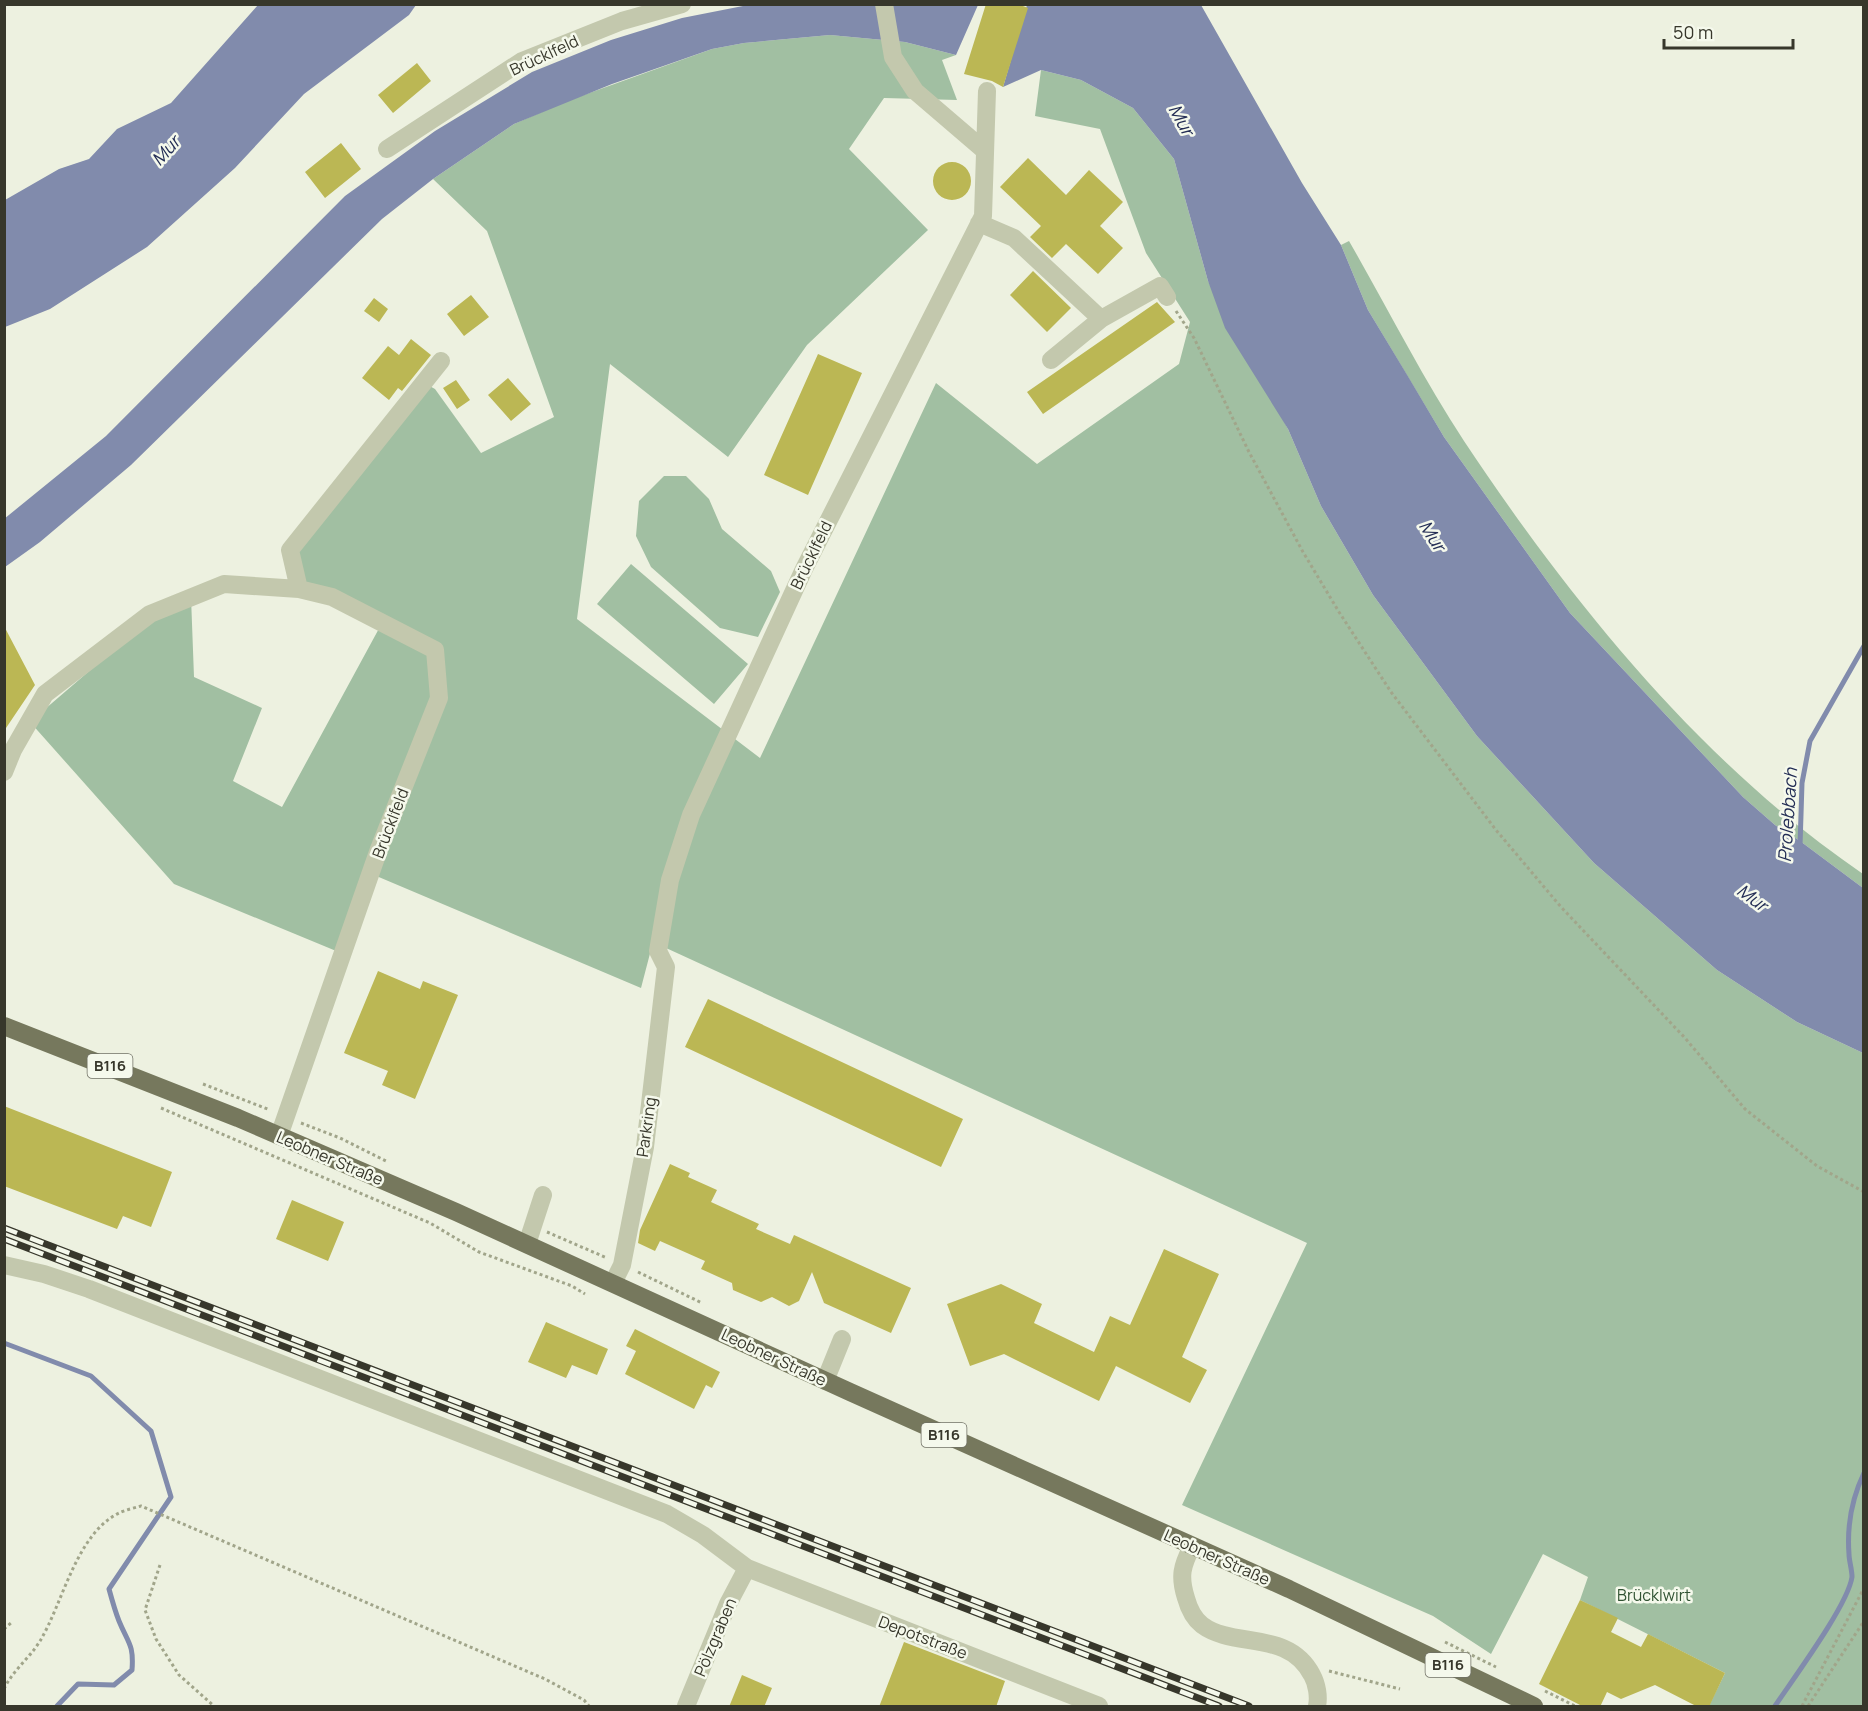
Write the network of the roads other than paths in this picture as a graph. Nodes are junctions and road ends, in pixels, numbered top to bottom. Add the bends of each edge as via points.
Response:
1 (682, 4) edge
2 (884, 4) edge
3 (987, 91) dead end
4 (387, 149) dead end
5 (985, 151) junction
6 (979, 223) junction
7 (1167, 297) road end
8 (1101, 319) junction
9 (1051, 360) dead end
10 (441, 361) dead end
11 (299, 589) junction
12 (4, 772) edge
13 (666, 967) joint
14 (4, 1026) edge
15 (279, 1136) junction
16 (543, 1195) dead end
17 (527, 1244) junction
18 (4, 1265) edge
19 (613, 1283) junction
20 (842, 1339) dead end
21 (825, 1381) junction
22 (1192, 1546) junction
23 (747, 1568) junction
24 (686, 1707) edge
25 (1099, 1707) edge
26 (1317, 1707) edge
27 (1534, 1707) edge

1 - 4 street, Brücklfeld via 622,21 522,61
2 - 5 street via 893,57 915,91
3 - 5 street, Brücklfeld
5 - 6 street, Brücklfeld via 983,216
6 - 8 street via 1014,238
6 - 13 street, Brücklfeld via 804,569 691,815 670,880 658,951
7 - 8 street via 1160,286
8 - 9 street
10 - 11 street via 290,550
11 - 12 street, Brücklfeld via 224,584 150,614 45,694
11 - 15 street, Brücklfeld via 332,597 435,650 439,698 380,849
13 - 19 street, Parkring via 645,1147 622,1265
14 - 15 main road, Leobner Straße / B116
15 - 17 main road, Leobner Straße / B116
16 - 17 street
17 - 19 main road, Leobner Straße / B116
18 - 23 street, Depotstraße via 89,1289 668,1514
19 - 21 main road, Leobner Straße / B116
20 - 21 street
21 - 22 main road, Leobner Straße / B116
22 - 26 street via 1182,1567 1190,1612 1203,1626 1287,1650 1307,1665 1315,1681
22 - 27 main road, Leobner Straße / B116
23 - 24 street, Pölzgraben
23 - 25 street, Depotstraße

